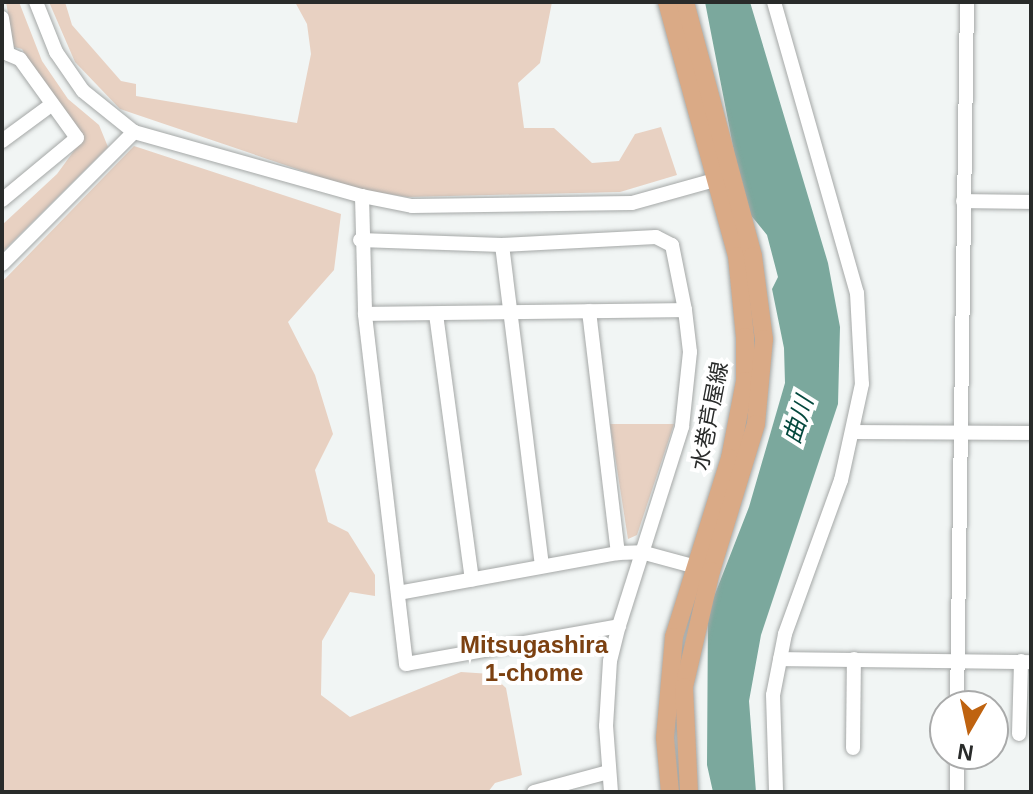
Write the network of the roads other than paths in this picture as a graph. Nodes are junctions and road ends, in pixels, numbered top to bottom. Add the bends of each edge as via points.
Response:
1 (36, 2) edge
2 (667, 2) edge
3 (685, 2) edge
4 (774, 2) edge
5 (967, 2) edge
6 (2, 18) edge
7 (5, 57) edge
8 (51, 105) junction
9 (134, 132) junction
10 (2, 141) edge
11 (723, 178) junction
12 (362, 196) junction
13 (2, 200) edge
14 (963, 201) junction
15 (1031, 202) edge
16 (360, 240) junction
17 (502, 245) junction
18 (2, 264) edge
19 (685, 310) junction
20 (589, 311) junction
21 (512, 313) junction
22 (365, 314) junction
23 (436, 314) junction
24 (960, 431) junction
25 (855, 432) junction
26 (1031, 433) edge
27 (641, 552) junction
28 (618, 553) junction
29 (542, 566) junction
30 (703, 569) junction
31 (472, 580) junction
32 (398, 593) junction
33 (619, 626) junction
34 (780, 659) junction
35 (854, 659) junction
36 (957, 661) junction
37 (1026, 662) edge
38 (957, 690) edge
39 (1019, 734) dead end
40 (853, 748) dead end
41 (957, 770) edge
42 (608, 772) junction
43 (534, 792) edge
44 (611, 792) edge
45 (670, 792) edge
46 (689, 792) edge
47 (776, 792) edge
48 (957, 792) edge

1 - 9 street via 56,52 83,91
2 - 11 main road, 水巻芦屋線
3 - 11 main road, 水巻芦屋線
4 - 25 street via 857,293 862,384
5 - 14 street
6 - 7 street
7 - 8 street via 20,59
8 - 10 street
8 - 13 street via 77,138
9 - 12 street
9 - 18 street
11 - 12 street via 632,203 412,206
11 - 30 main road, 水巻芦屋線 via 755,268 764,339 756,424
12 - 16 street
14 - 15 street
14 - 24 street
16 - 17 street
16 - 22 street
17 - 19 street via 656,237 672,245
17 - 21 street
19 - 20 street
19 - 27 street via 690,352 682,427
20 - 21 street
20 - 28 street
21 - 23 street
21 - 29 street
22 - 23 street
22 - 32 street
23 - 31 street
24 - 25 street
24 - 26 street
24 - 36 street
25 - 34 street
27 - 28 street
27 - 30 street
27 - 33 street
28 - 29 street
29 - 31 street
30 - 45 main road, 水巻芦屋線 via 666,686
30 - 46 main road, 水巻芦屋線 via 684,687
31 - 32 street
32 - 33 street via 406,664
33 - 42 street via 610,661
34 - 35 street
34 - 47 street via 771,730
35 - 36 street
35 - 40 street
36 - 37 street
36 - 38 street
37 - 39 street
41 - 48 street
42 - 43 street
42 - 44 street

